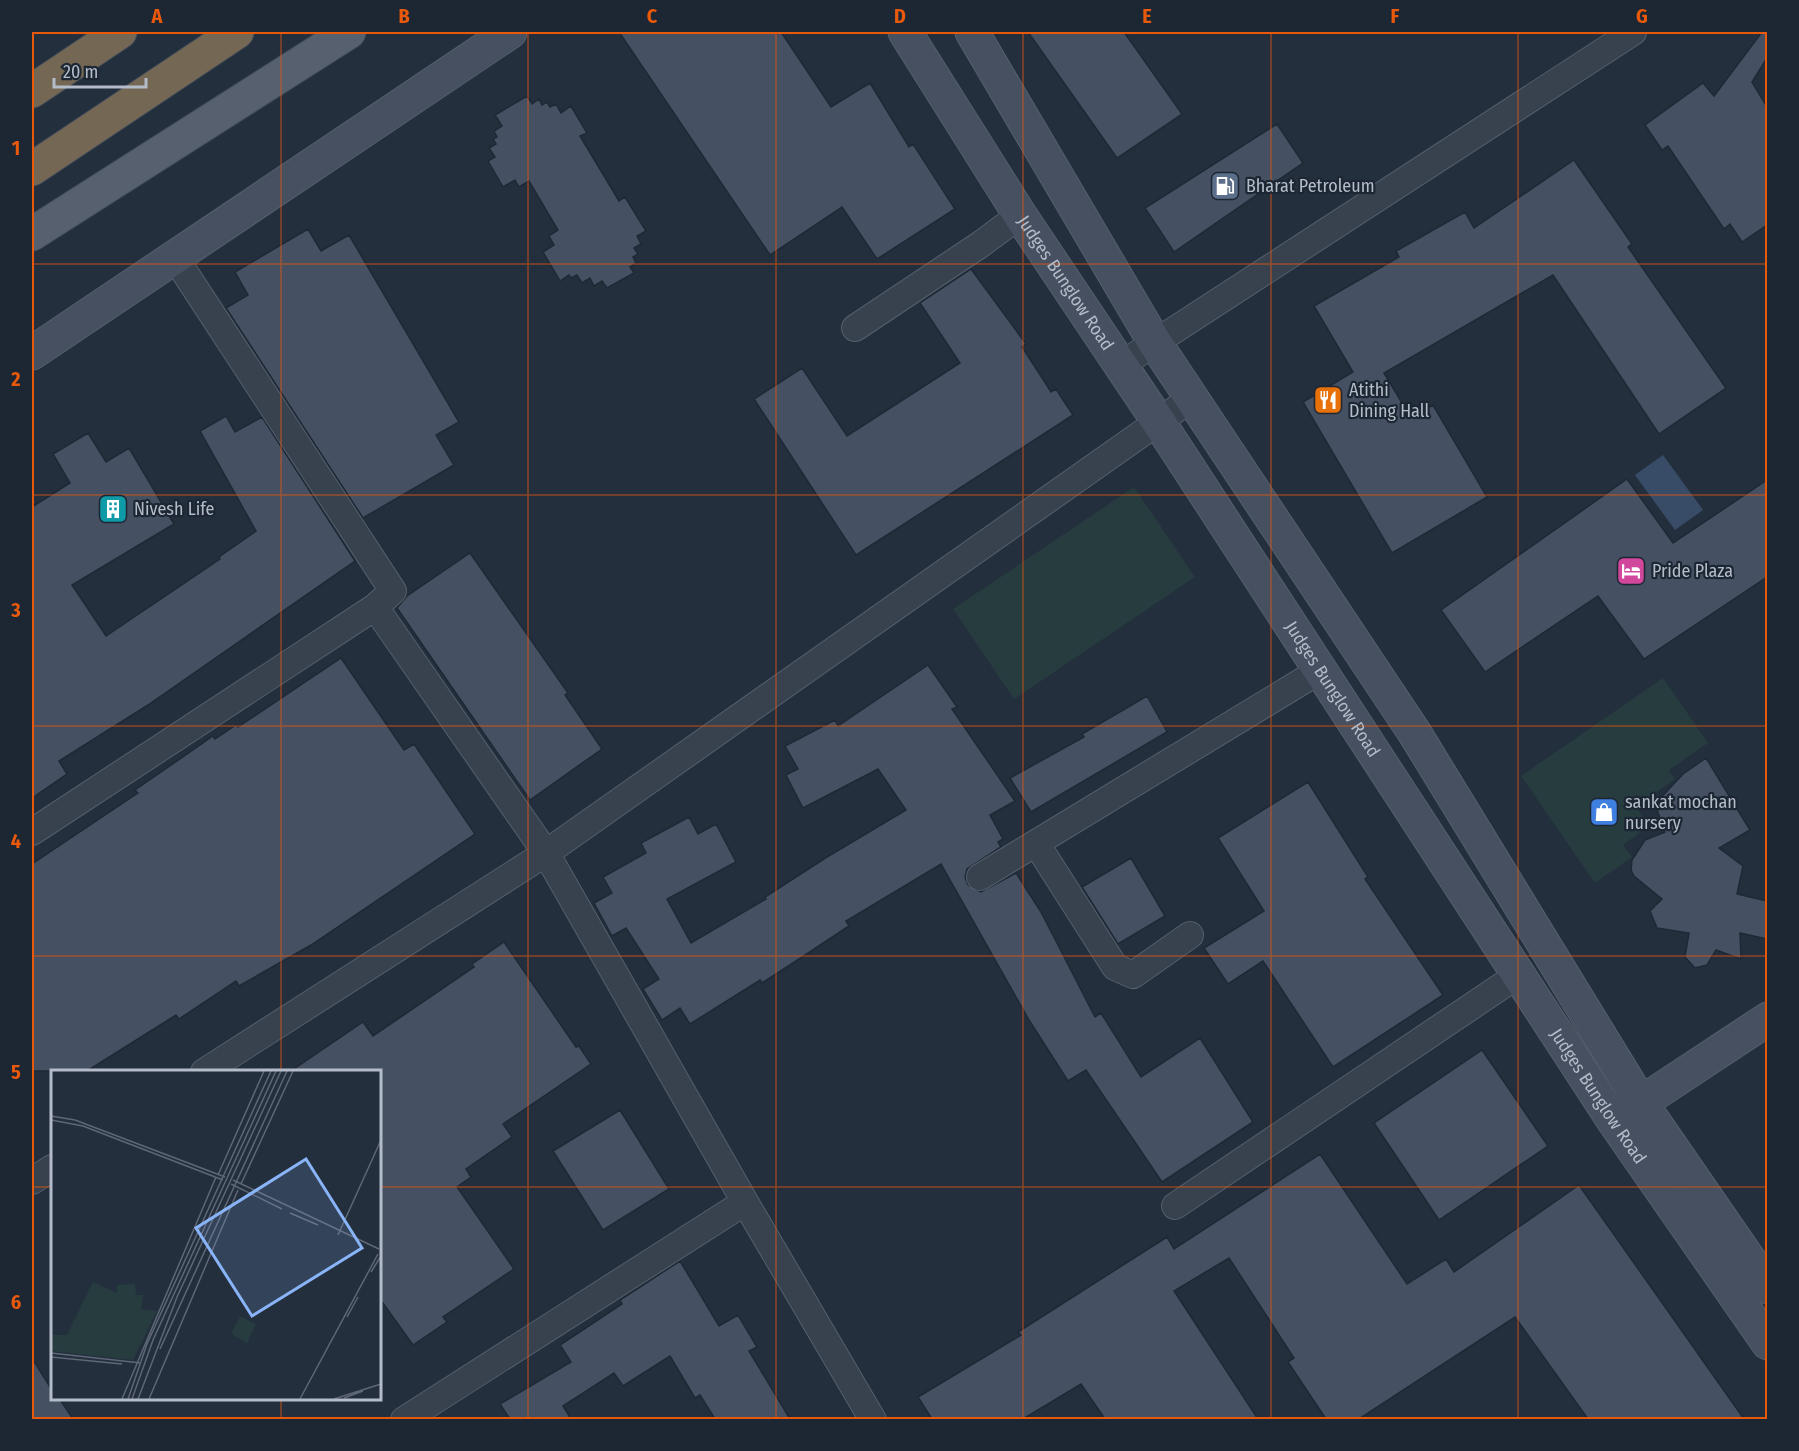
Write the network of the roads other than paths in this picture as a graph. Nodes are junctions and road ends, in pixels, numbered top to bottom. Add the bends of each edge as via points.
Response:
1 (120, 32) edge
2 (237, 32) edge
3 (350, 32) edge
4 (510, 32) edge
5 (905, 32) edge
6 (972, 32) edge
7 (1633, 32) edge
8 (32, 90) edge
9 (32, 169) edge
10 (1020, 215) junction
11 (32, 234) edge
12 (174, 256) junction
13 (855, 328) dead end
14 (1155, 343) junction
15 (32, 353) edge
16 (1119, 366) junction
17 (1192, 398) junction
18 (1158, 422) junction
19 (375, 607) junction
20 (1319, 671) junction
21 (32, 832) edge
22 (1036, 843) junction
23 (546, 853) junction
24 (980, 877) dead end
25 (1190, 935) dead end
26 (1518, 975) junction
27 (1767, 1019) edge
28 (206, 1070) edge
29 (1641, 1104) junction
30 (1613, 1120) junction
31 (51, 1169) edge
32 (32, 1181) edge
33 (745, 1202) junction
34 (1175, 1206) dead end
35 (1767, 1287) edge
36 (1767, 1343) edge
37 (404, 1419) edge
38 (873, 1419) edge

1 - 8 highway
2 - 9 highway
3 - 11 main road
4 - 12 main road
5 - 10 main road, Judges Bunglow Road
6 - 14 main road, Judges Bunglow Road
7 - 14 street
10 - 13 street
10 - 16 main road, Judges Bunglow Road
12 - 15 main road
12 - 19 street via 393,591
14 - 16 street
14 - 17 main road, Judges Bunglow Road
16 - 18 main road, Judges Bunglow Road
17 - 18 street
17 - 29 main road, Judges Bunglow Road via 1414,732
18 - 20 main road, Judges Bunglow Road
18 - 23 street
19 - 21 street
19 - 23 street
20 - 22 street
20 - 26 main road, Judges Bunglow Road
22 - 24 street
22 - 25 street via 1115,967 1132,975
23 - 28 street
23 - 33 street
26 - 30 main road, Judges Bunglow Road
26 - 34 street
27 - 29 main road
29 - 30 main road
29 - 35 main road, Judges Bunglow Road
30 - 36 main road, Judges Bunglow Road
31 - 32 street
33 - 37 street
33 - 38 street

